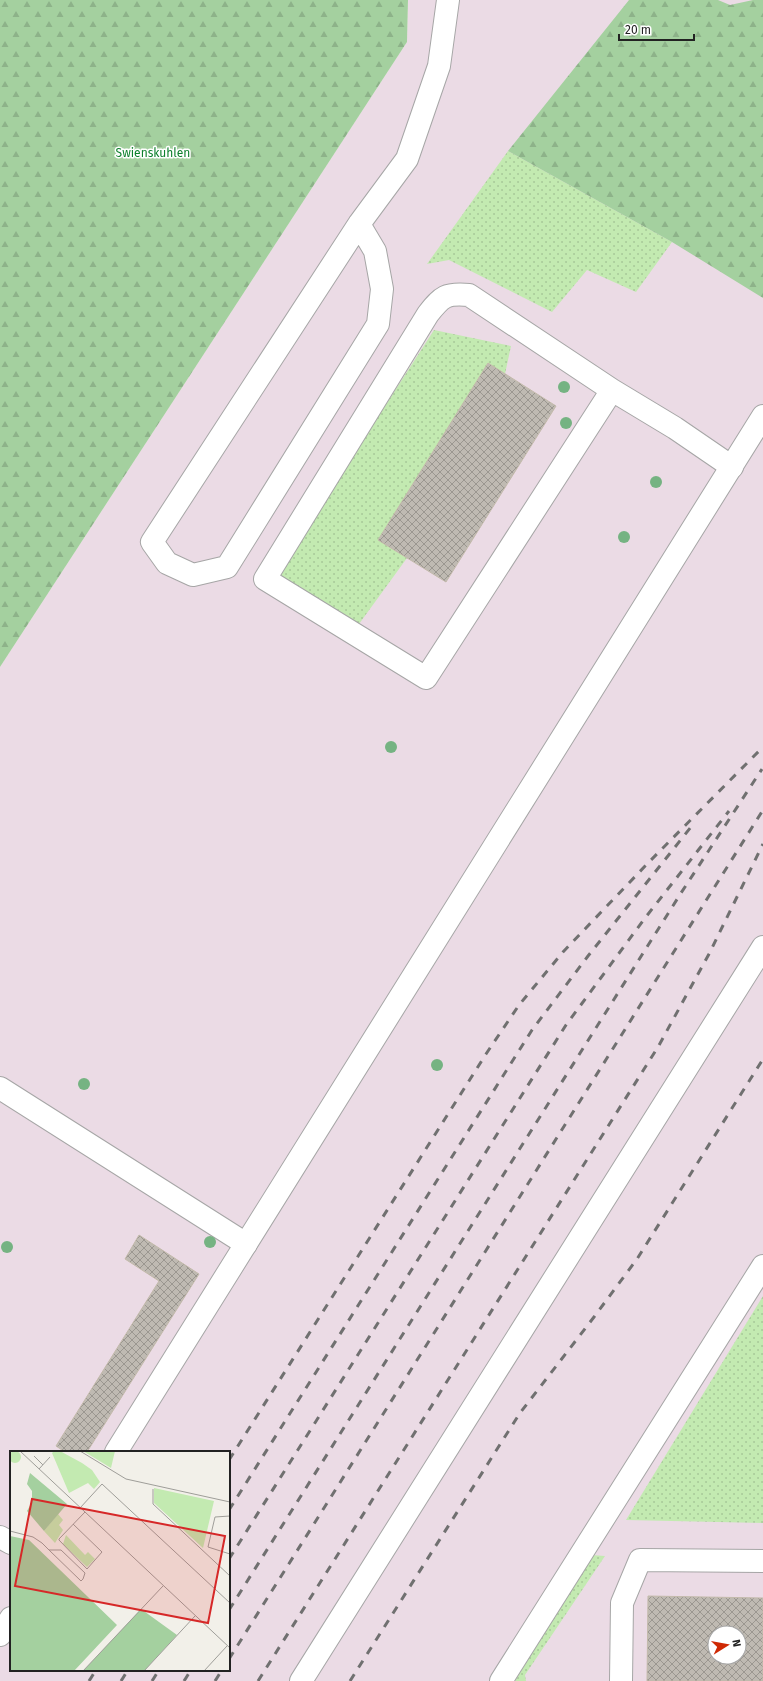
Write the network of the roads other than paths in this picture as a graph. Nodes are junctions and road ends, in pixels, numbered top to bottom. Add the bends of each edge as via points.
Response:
1 (448, 0) edge
2 (359, 224) junction
3 (612, 390) junction
4 (763, 417) edge
5 (732, 467) junction
6 (763, 947) edge
7 (0, 1088) edge
8 (246, 1244) junction
9 (763, 1266) edge
10 (117, 1451) edge
11 (763, 1562) edge
12 (10, 1620) edge
13 (0, 1635) edge
14 (301, 1681) edge
15 (501, 1681) edge
16 (621, 1681) edge

1 - 2 lane via 439,66 407,159
2 - 2 lane via 152,542 167,563 193,575 227,567 378,324 382,290 375,251
3 - 3 lane via 426,678 265,580 428,314 440,299 455,294 469,295
3 - 5 lane via 675,428
4 - 5 lane
5 - 8 lane
6 - 14 lane
7 - 8 lane
8 - 10 lane
9 - 15 lane
11 - 16 lane via 640,1560 622,1603
12 - 13 lane

